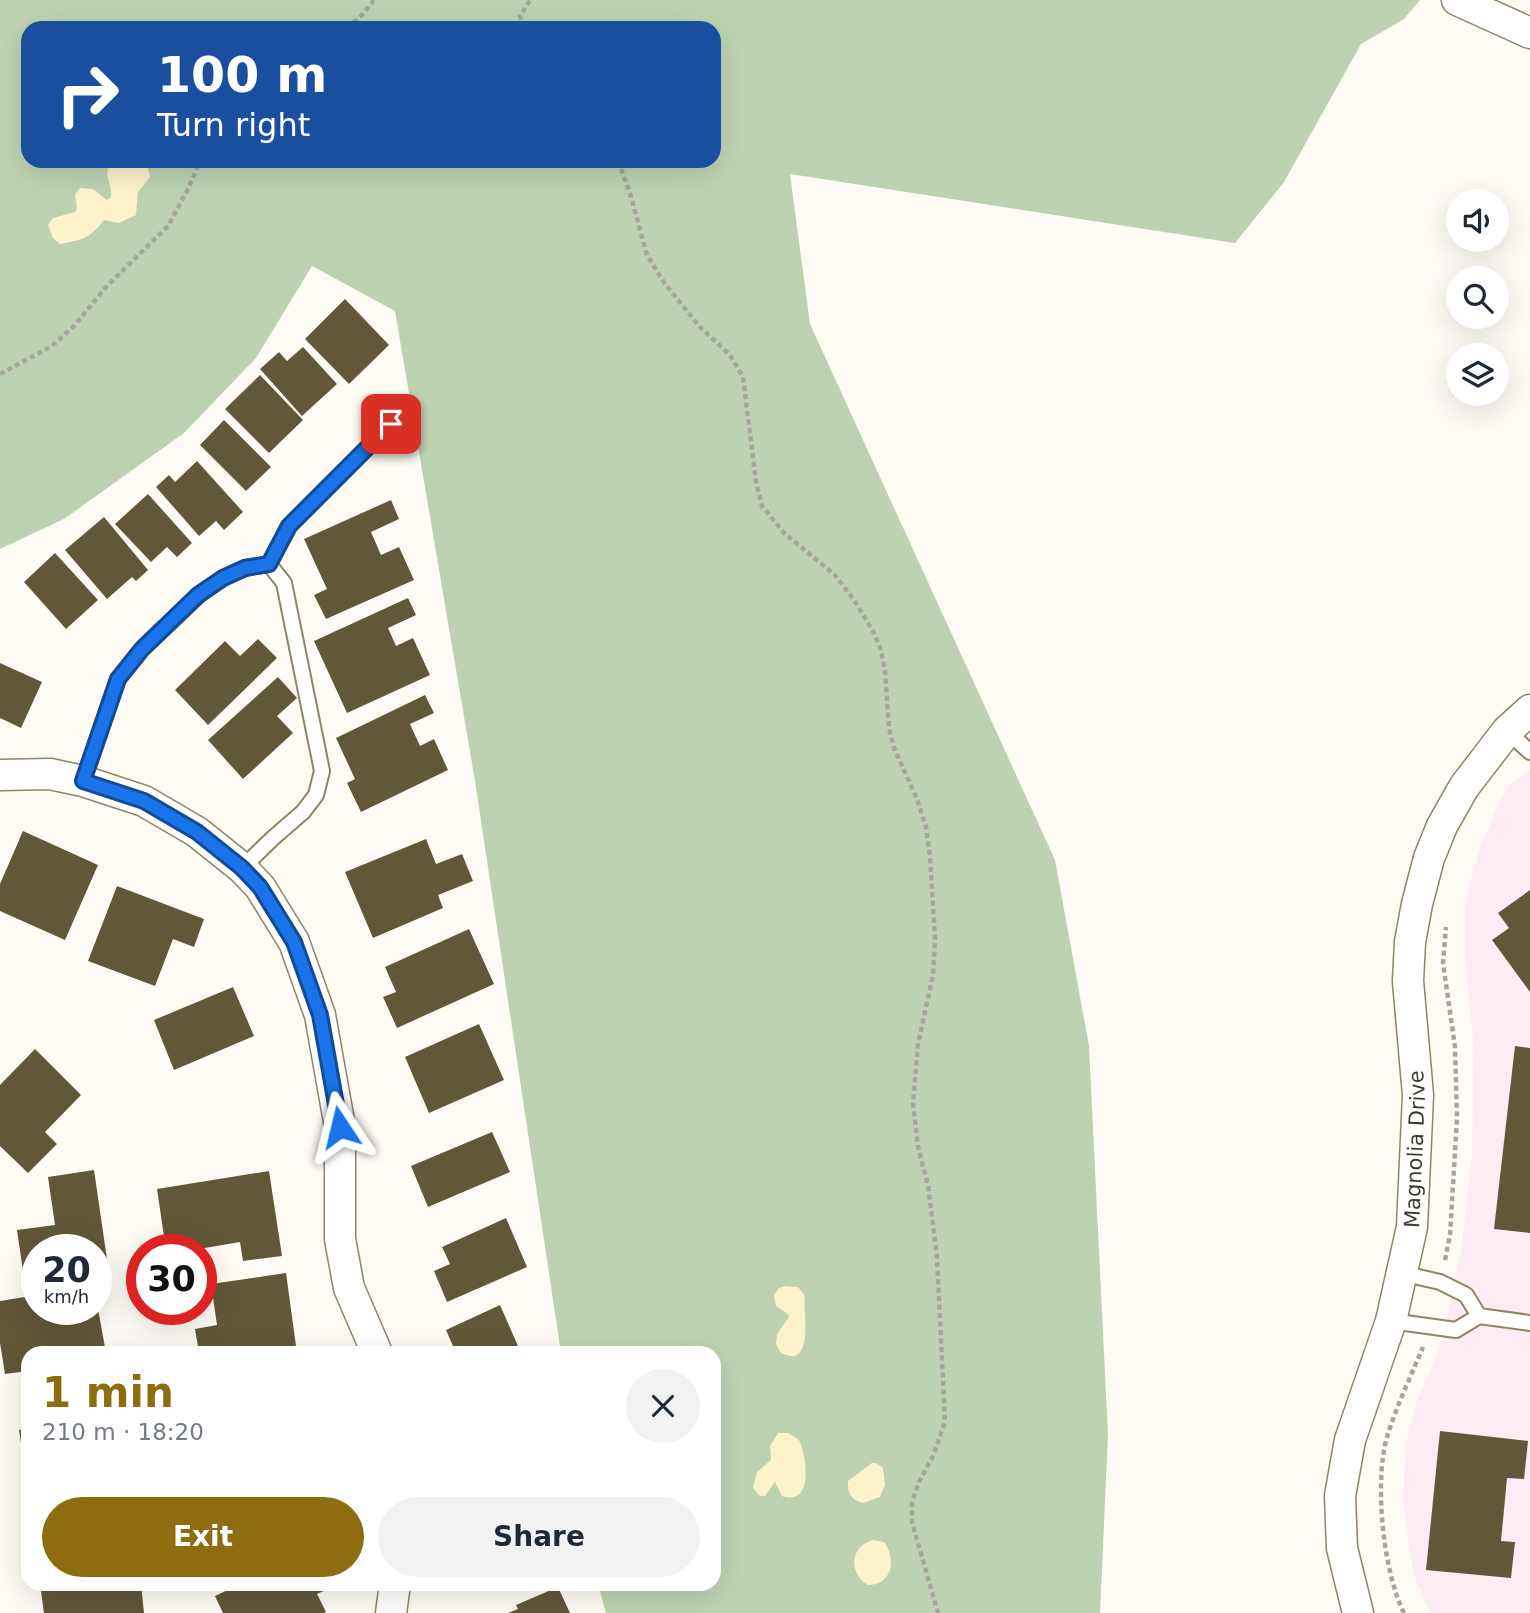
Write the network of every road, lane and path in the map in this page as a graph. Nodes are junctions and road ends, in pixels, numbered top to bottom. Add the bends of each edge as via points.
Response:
1 (374, 0) edge
2 (530, 0) edge
3 (1457, 0) edge
4 (355, 21) edge
5 (521, 21) edge
6 (1530, 33) edge
7 (197, 168) edge
8 (621, 168) edge
9 (0, 374) edge
10 (391, 424) dead end
11 (269, 564) junction
12 (1530, 710) edge
13 (1507, 732) junction
14 (1530, 752) edge
15 (0, 775) edge
16 (83, 781) junction
17 (242, 868) junction
18 (1401, 1273) junction
19 (1479, 1316) junction
20 (1391, 1321) junction
21 (1530, 1323) edge
22 (374, 1346) edge
23 (394, 1591) edge
24 (391, 1613) edge
25 (938, 1613) edge
26 (1358, 1613) edge

1 - 4 path
2 - 5 path
3 - 6 street
7 - 9 path via 168,226 74,326 52,345
8 - 25 path via 647,255 665,284 730,355 743,377 762,506 784,533 835,575 873,631 885,671 894,748 926,827 934,951 912,1103 937,1257 945,1422 912,1502 912,1522
10 - 11 lane via 289,526
11 - 16 lane via 223,578 198,595 142,649 118,679
11 - 17 lane via 284,583 322,771 316,795 303,812
12 - 13 street, Magnolia Drive
13 - 14 lane
13 - 18 street, Magnolia Drive via 1464,787 1442,826 1417,904 1408,981 1418,1095 1412,1227
15 - 16 street via 50,774
16 - 17 street via 144,801 197,832
17 - 22 street via 260,887 294,942 320,1015 340,1127 340,1239 349,1287
18 - 19 lane via 1466,1294
18 - 20 street, Magnolia Drive
19 - 20 lane via 1456,1330
19 - 21 lane
20 - 26 street, Magnolia Drive via 1350,1440 1340,1496 1342,1548
23 - 24 street

